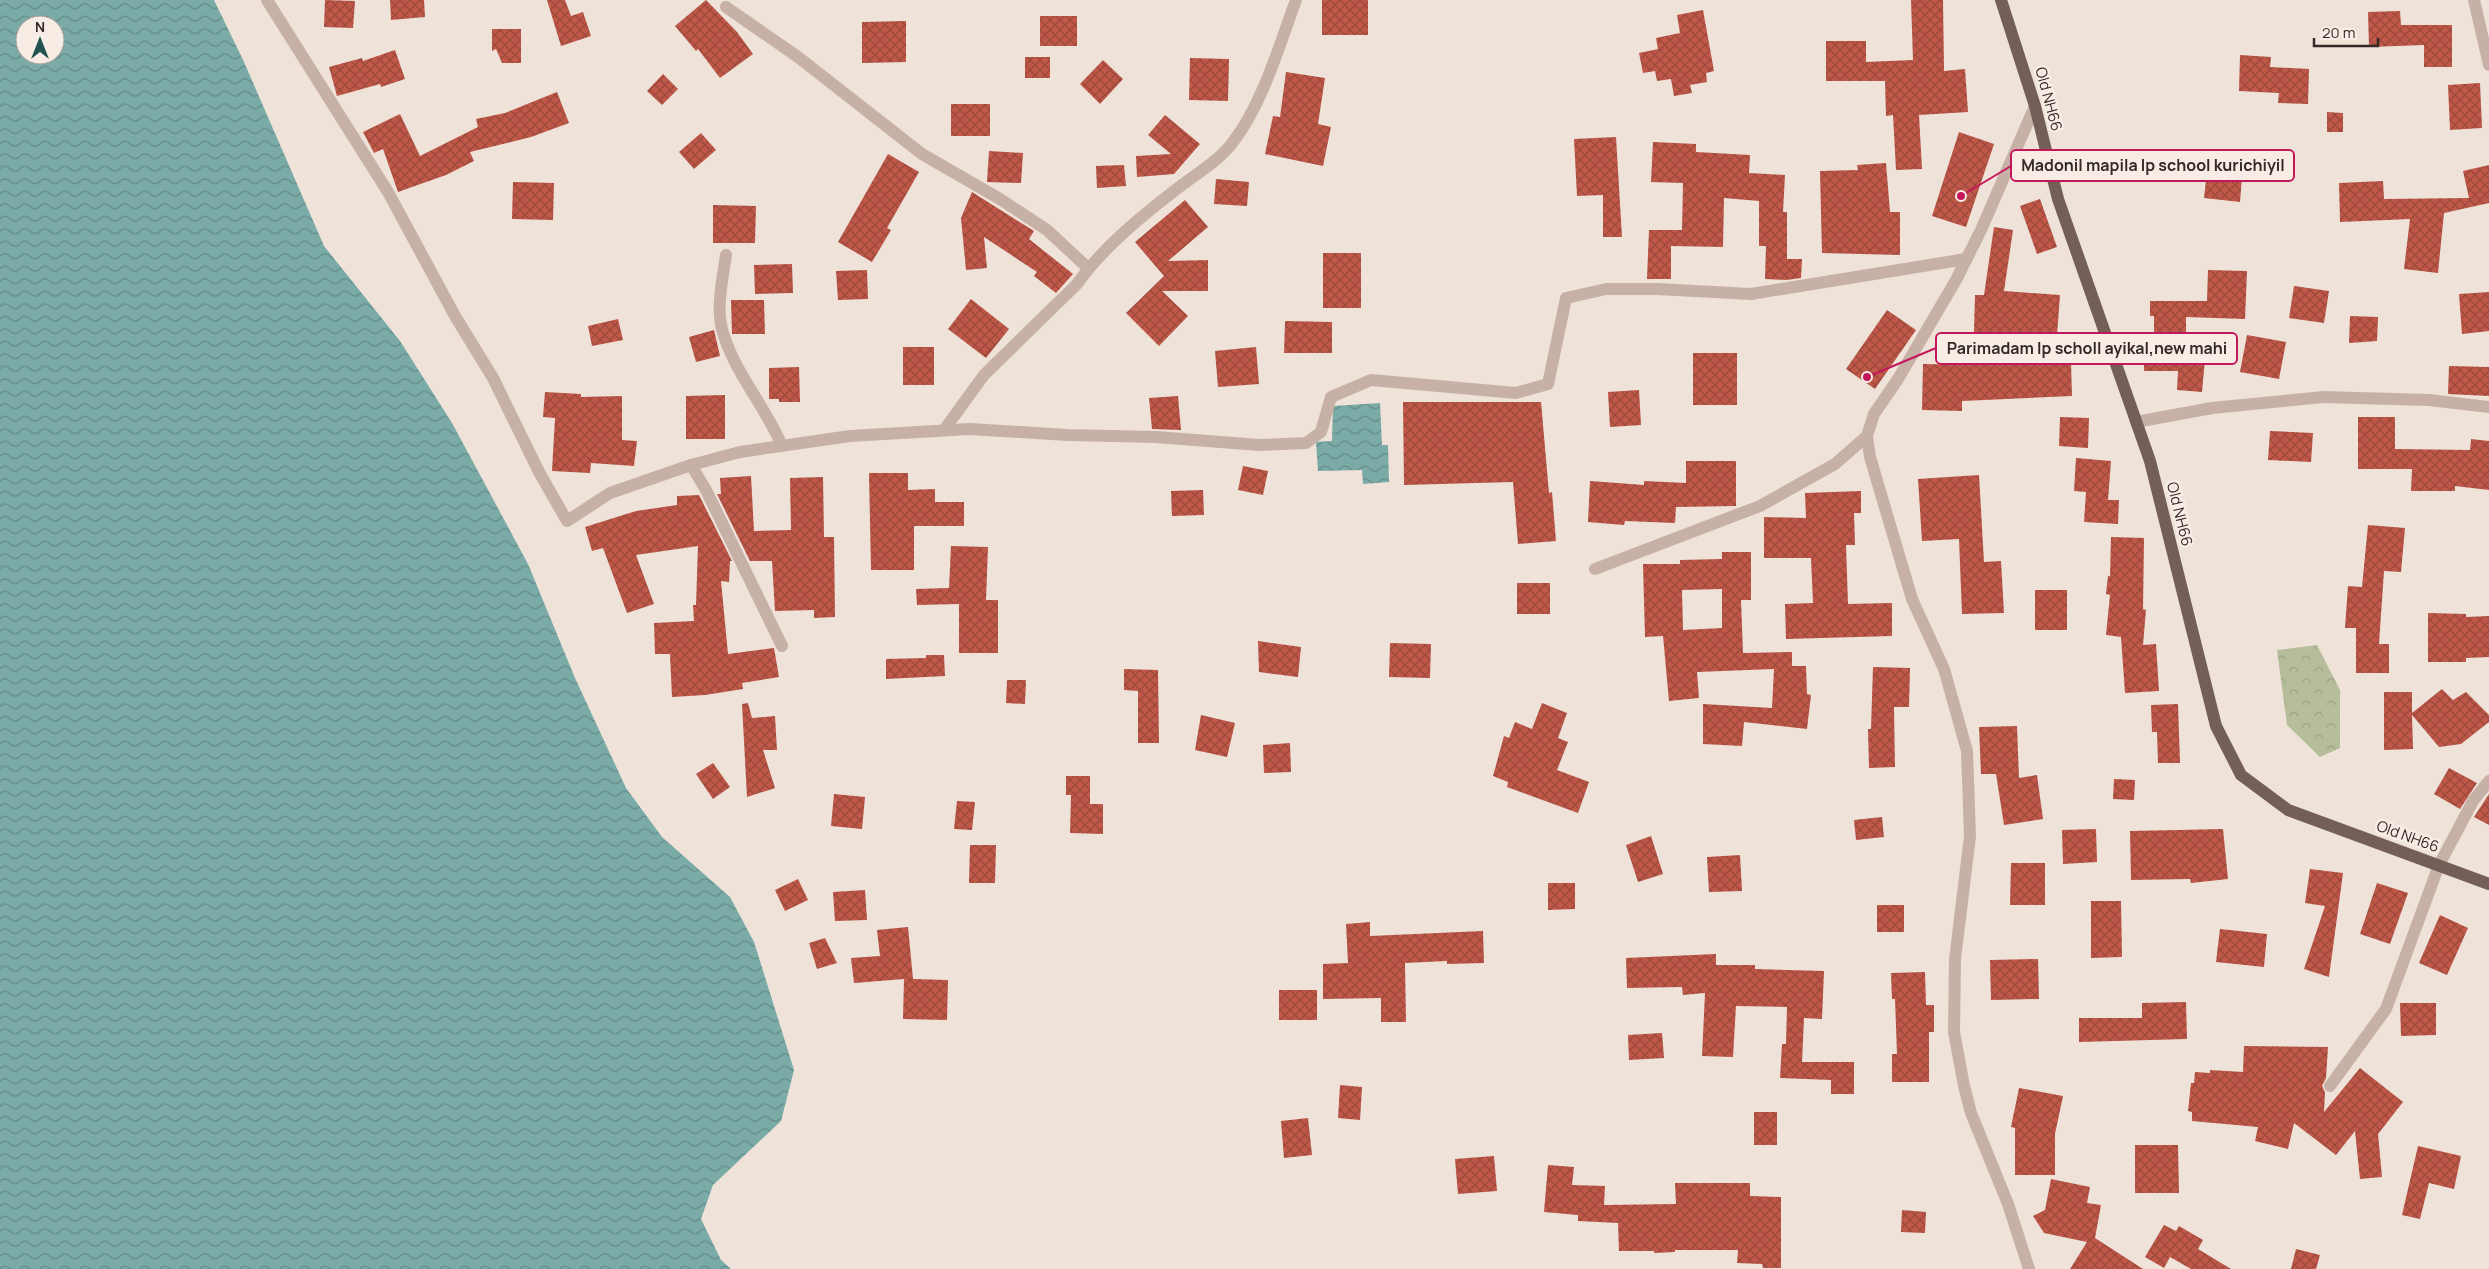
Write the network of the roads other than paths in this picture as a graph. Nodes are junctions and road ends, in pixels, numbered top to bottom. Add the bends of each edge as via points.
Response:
1 (267, 0) edge
2 (1296, 0) edge
3 (2003, 0) edge
4 (2474, 0) edge
5 (726, 7) dead end
6 (2489, 65) edge
7 (2036, 106) junction
8 (726, 255) dead end
9 (1966, 260) junction
10 (1088, 268) junction
11 (2489, 407) edge
12 (2136, 422) junction
13 (944, 430) junction
14 (1867, 436) junction
15 (782, 446) junction
16 (691, 465) junction
17 (1595, 569) dead end
18 (782, 646) dead end
19 (2489, 781) edge
20 (2438, 865) junction
21 (2489, 884) edge
22 (2330, 1086) dead end
23 (2029, 1269) edge

1 - 16 street via 388,192 455,316 493,378 567,521 610,493
2 - 10 street via 1274,61 1233,143
3 - 7 main road, Old NH66
4 - 6 street
5 - 10 street via 798,57 922,154 1047,230
7 - 9 street
7 - 12 main road, Old NH66 via 2058,199
8 - 15 street via 720,295 721,324 737,364
9 - 13 street via 1751,294 1606,289 1566,298 1548,384 1516,392 1371,380 1331,397 1321,432 1306,443 1259,445 970,428
9 - 14 street via 1898,379 1874,414
10 - 13 street via 1077,284 984,374
11 - 12 street via 2429,400 2323,397 2212,408
12 - 20 main road, Old NH66 via 2150,461 2216,726 2241,775 2288,810
13 - 15 street via 850,436
14 - 17 street via 1834,464 1760,506
14 - 23 street via 1870,457 1912,599 1944,669 1967,751 1970,836 1955,959 1954,1032 1971,1113 2008,1204
15 - 16 street via 740,452
16 - 18 street
19 - 20 street via 2473,801
20 - 21 main road, Old NH66
20 - 22 street via 2386,1009

